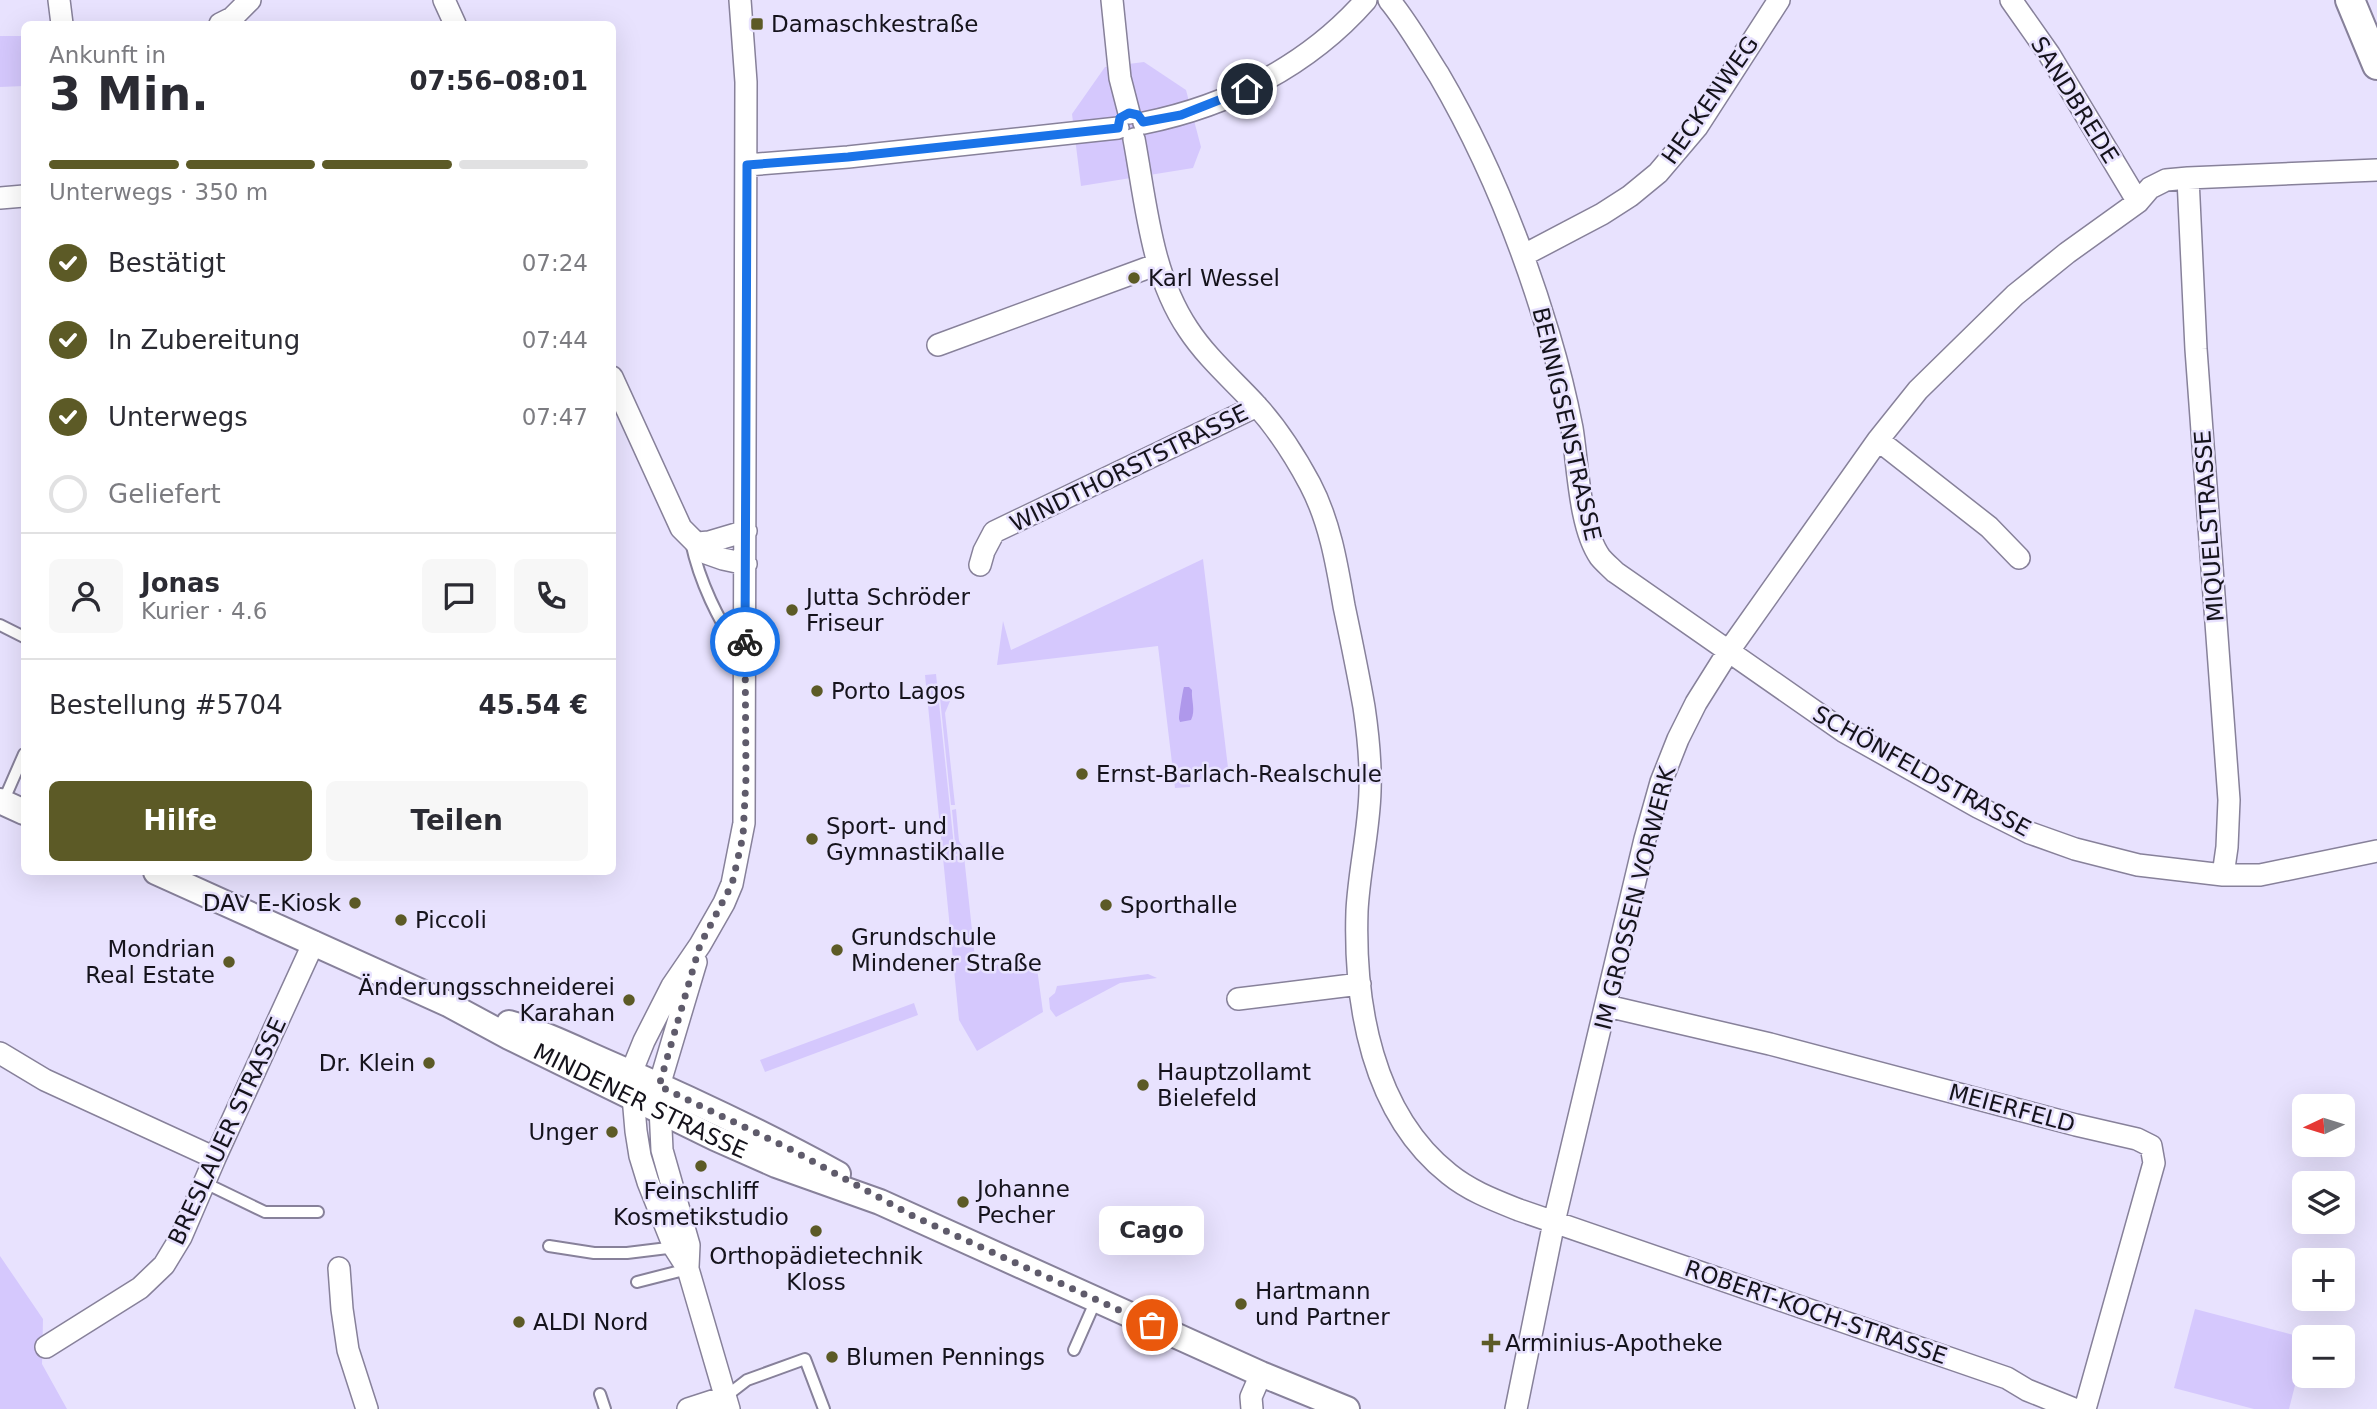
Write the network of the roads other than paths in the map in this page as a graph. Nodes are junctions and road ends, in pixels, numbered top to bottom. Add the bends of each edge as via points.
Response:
1 (59, 0) edge
2 (250, 0) edge
3 (444, 0) edge
4 (740, 0) edge
5 (1112, 0) edge
6 (1366, 0) edge
7 (1389, 0) edge
8 (1779, 0) edge
9 (2011, 0) edge
10 (2352, 0) edge
11 (62, 21) edge
12 (226, 21) edge
13 (454, 21) edge
14 (2377, 40) edge
15 (2377, 65) edge
16 (1131, 126) junction
17 (747, 165) junction
18 (2377, 170) edge
19 (2188, 177) junction
20 (21, 196) edge
21 (0, 198) edge
22 (2138, 202) junction
23 (1524, 255) junction
24 (1158, 264) junction
25 (938, 345) dead end
26 (616, 386) edge
27 (1257, 406) junction
28 (1878, 440) junction
29 (746, 531) junction
30 (694, 541) junction
31 (2019, 558) dead end
32 (746, 564) junction
33 (980, 565) dead end
34 (0, 625) edge
35 (21, 636) edge
36 (1728, 652) junction
37 (745, 663) junction
38 (21, 763) edge
39 (7, 806) edge
40 (2377, 851) edge
41 (163, 875) edge
42 (2223, 875) junction
43 (314, 942) junction
44 (700, 945) junction
45 (1360, 984) junction
46 (1238, 999) dead end
47 (1606, 1006) junction
48 (0, 1053) edge
49 (632, 1085) junction
50 (659, 1086) junction
51 (659, 1110) junction
52 (215, 1158) junction
53 (205, 1183) junction
54 (318, 1212) dead end
55 (915, 1217) junction
56 (1554, 1222) junction
57 (549, 1246) dead end
58 (682, 1246) junction
59 (340, 1268) dead end
60 (688, 1269) junction
61 (636, 1282) dead end
62 (1096, 1300) junction
63 (46, 1348) dead end
64 (1074, 1350) dead end
65 (1261, 1374) junction
66 (600, 1394) dead end
67 (727, 1403) edge
68 (367, 1409) edge
69 (605, 1409) edge
70 (688, 1409) edge
71 (824, 1409) edge
72 (1252, 1409) edge
73 (1347, 1409) edge
74 (1516, 1409) edge
75 (2074, 1409) edge
76 (2085, 1409) edge

1 - 11 street
2 - 12 street
3 - 13 street
4 - 17 street
5 - 16 street, ROBERT-KOCH-STRASSE via 1120,78
6 - 16 street via 1321,43 1264,80 1191,112
7 - 23 street, BENNIGSENSTRASSE via 1452,99
8 - 23 street, HECKENWEG via 1697,127 1658,173 1602,214
9 - 22 street, SANDBREDE
10 - 14 main road
10 - 15 main road
16 - 17 street
16 - 24 street, ROBERT-KOCH-STRASSE
17 - 29 street
18 - 19 street
19 - 22 street via 2158,197
19 - 42 street, MIQUELSTRASSE via 2229,800
20 - 21 street
22 - 28 street, IM GROSSEN VORWERK via 2015,295 1918,390
23 - 36 street, BENNIGSENSTRASSE via 1571,425 1590,538 1615,572
24 - 25 street
24 - 27 street, ROBERT-KOCH-STRASSE via 1187,328
26 - 30 street via 681,528
27 - 33 street, WINDTHORSTSTRASSE via 994,532
27 - 45 street, ROBERT-KOCH-STRASSE via 1295,457 1323,516 1364,708 1370,793 1357,910
28 - 31 street via 1989,527
28 - 36 street, IM GROSSEN VORWERK
29 - 30 street via 709,542
29 - 32 street
30 - 32 street via 706,553
30 - 37 lane via 696,568
32 - 37 street
34 - 35 lane
36 - 42 street, SCHÖNFELDSTRASSE via 1843,731 2029,833 2137,865
36 - 47 street, IM GROSSEN VORWERK via 1696,703 1661,782
37 - 44 street via 743,836 732,884
38 - 39 lane
40 - 42 street, SCHÖNFELDSTRASSE via 2260,875
41 - 43 street, MINDENER STRASSE
43 - 49 street, MINDENER STRASSE via 509,1037
43 - 52 street, BRESLAUER STRASSE
44 - 49 street via 672,986 644,1041
44 - 50 street
45 - 46 street
45 - 56 street, ROBERT-KOCH-STRASSE via 1379,1073 1410,1136 1450,1175 1473,1190
47 - 56 street, IM GROSSEN VORWERK
47 - 76 street, MEIERFELD via 1770,1044 2151,1146 2154,1163
48 - 52 street via 46,1080
49 - 50 street, MINDENER STRASSE
49 - 51 street, MINDENER STRASSE
49 - 58 street via 640,1156 648,1182
50 - 51 street
50 - 55 street, MINDENER STRASSE via 790,1149
51 - 55 street, MINDENER STRASSE via 776,1165
51 - 58 street via 662,1150
52 - 53 street, BRESLAUER STRASSE
53 - 54 lane via 265,1212
53 - 63 street, BRESLAUER STRASSE via 164,1265 140,1288
55 - 62 street, MINDENER STRASSE
56 - 74 street, IM GROSSEN VORWERK
56 - 75 street, ROBERT-KOCH-STRASSE via 2007,1378
57 - 58 lane via 627,1253
58 - 60 street
59 - 68 street via 348,1350
60 - 61 lane
60 - 67 street
62 - 64 lane
62 - 65 street, MINDENER STRASSE
65 - 72 street via 1251,1397
65 - 73 street, MINDENER STRASSE
66 - 69 lane
67 - 70 street
67 - 71 lane via 747,1380 805,1359

